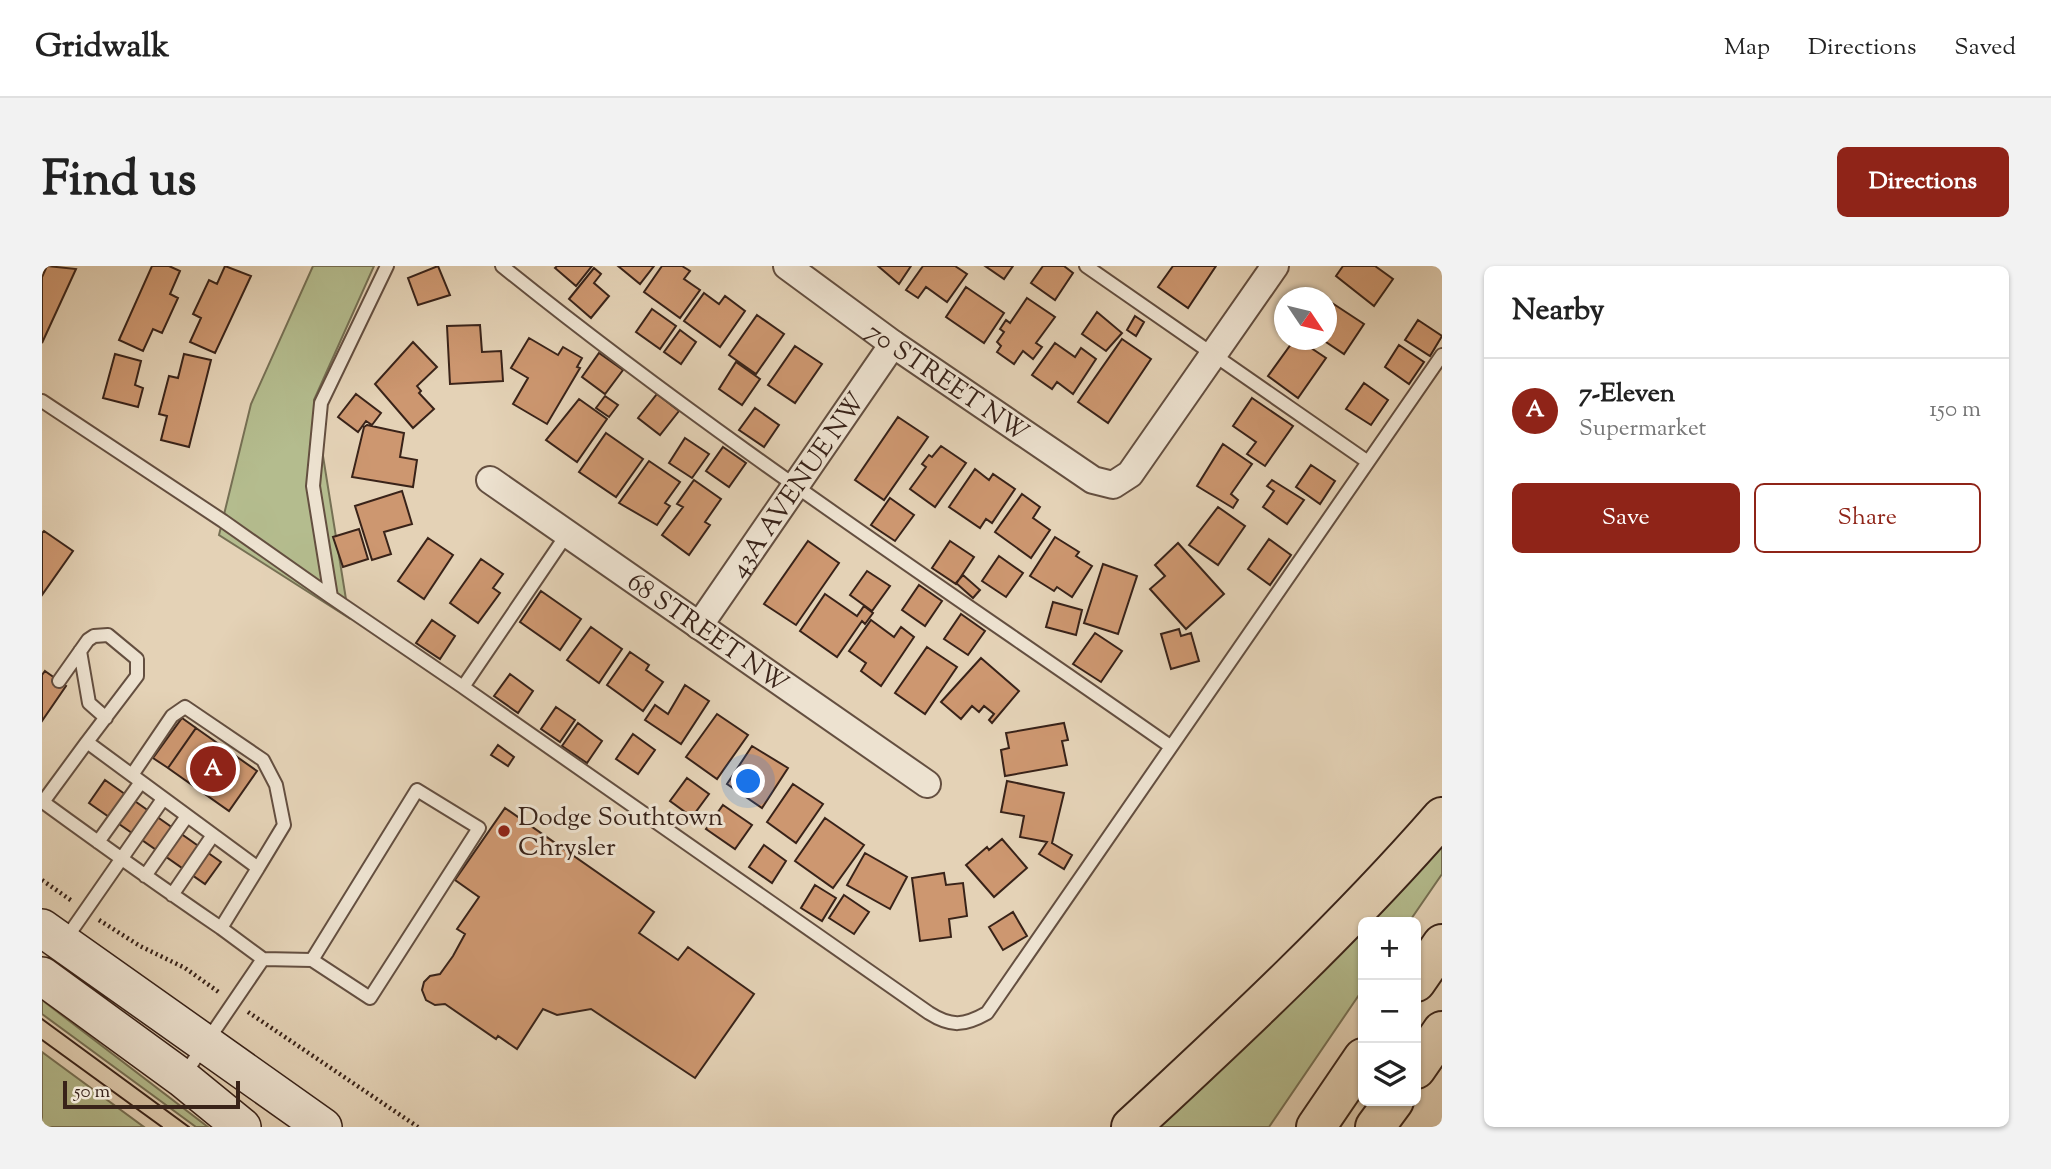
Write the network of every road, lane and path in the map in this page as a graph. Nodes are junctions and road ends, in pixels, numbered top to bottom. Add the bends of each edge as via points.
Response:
1 (387, 266) edge
2 (502, 266) edge
3 (787, 266) edge
4 (1086, 266) edge
5 (1275, 266) edge
6 (893, 344) junction
7 (1213, 355) junction
8 (1442, 355) edge
9 (42, 401) edge
10 (1368, 462) junction
11 (490, 480) dead end
12 (796, 485) junction
13 (567, 534) junction
14 (331, 597) junction
15 (699, 626) junction
16 (80, 651) junction
17 (59, 681) dead end
18 (463, 687) junction
19 (106, 718) junction
20 (88, 742) junction
21 (1170, 746) junction
22 (136, 779) junction
23 (927, 784) dead end
24 (163, 799) junction
25 (43, 801) edge
26 (187, 816) junction
27 (1442, 817) edge
28 (213, 835) junction
29 (99, 842) junction
30 (121, 859) junction
31 (258, 868) junction
32 (145, 876) junction
33 (42, 880) edge
34 (172, 895) junction
35 (69, 899) dead end
36 (101, 921) dead end
37 (221, 928) junction
38 (52, 935) edge
39 (1442, 944) edge
40 (263, 959) junction
41 (312, 960) junction
42 (42, 976) edge
43 (1417, 980) edge
44 (203, 982) dead end
45 (251, 1014) dead end
46 (1442, 1031) edge
47 (204, 1045) junction
48 (1421, 1062) edge
49 (1358, 1065) edge
50 (182, 1078) junction
51 (1391, 1106) edge
52 (242, 1127) edge
53 (323, 1127) edge
54 (418, 1127) edge
55 (1131, 1127) edge
56 (1316, 1127) edge
57 (1376, 1127) edge

1 - 14 lane via 321,403 313,486
2 - 12 lane
3 - 6 street, 70 STREET NW
4 - 7 lane
5 - 7 street
6 - 7 street, 70 STREET NW via 1093,480 1113,485 1130,474
6 - 12 street, 43A AVENUE NW
7 - 10 lane
8 - 10 lane
9 - 14 lane
10 - 21 lane
11 - 13 street, 68 STREET NW
12 - 15 street, 43A AVENUE NW
12 - 21 lane
13 - 15 street, 68 STREET NW
13 - 18 lane
14 - 18 lane
15 - 23 street, 68 STREET NW
16 - 17 lane
16 - 19 lane via 89,703
16 - 19 lane via 94,636 108,635 137,659 137,676
18 - 21 lane via 946,1024 968,1024 987,1013
19 - 20 lane
20 - 22 lane
20 - 25 lane
22 - 24 lane
22 - 29 lane
22 - 31 lane via 172,716 186,707 263,760 276,785 284,825
24 - 26 lane
24 - 30 lane
25 - 29 lane
26 - 28 lane
26 - 32 lane
27 - 55 highway via 1249,1018
28 - 31 lane
28 - 34 lane
29 - 30 lane
30 - 32 lane
30 - 38 lane
31 - 37 lane
32 - 34 lane
33 - 35 path
34 - 37 lane
36 - 44 path
37 - 40 lane
38 - 47 main road
39 - 43 highway
40 - 41 lane
40 - 47 lane
41 - 41 lane via 416,790 479,828 370,998
42 - 50 main road
45 - 54 path
46 - 48 highway
47 - 50 lane
47 - 53 main road
49 - 56 highway
50 - 52 main road
51 - 57 highway

